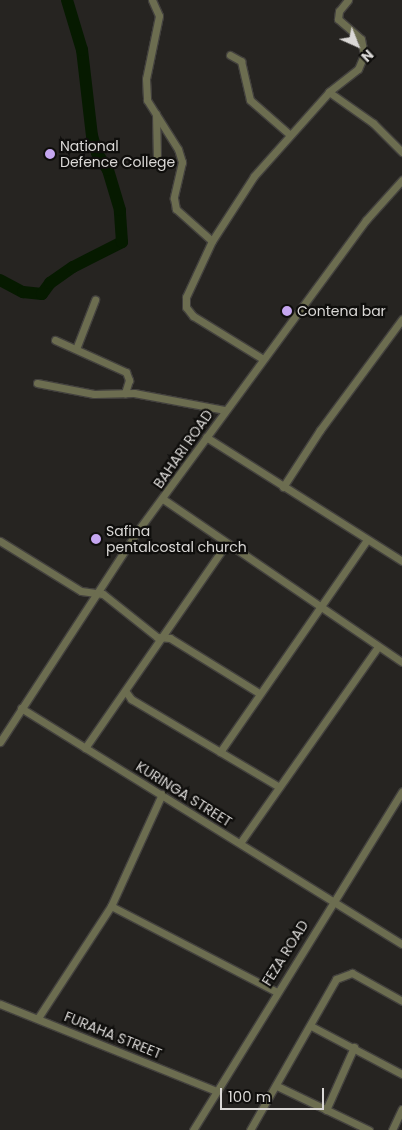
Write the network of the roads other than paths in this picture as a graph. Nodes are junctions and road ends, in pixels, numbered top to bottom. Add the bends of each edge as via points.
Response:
1 (152, 0) edge
2 (348, 0) edge
3 (230, 55) dead end
4 (329, 92) junction
5 (156, 114) junction
6 (289, 134) junction
7 (402, 152) edge
8 (158, 158) dead end
9 (402, 180) edge
10 (212, 241) junction
11 (95, 300) dead end
12 (402, 319) edge
13 (54, 340) dead end
14 (76, 349) junction
15 (263, 359) junction
16 (37, 384) dead end
17 (125, 393) junction
18 (225, 410) junction
19 (206, 437) junction
20 (283, 487) junction
21 (163, 499) junction
22 (367, 540) junction
23 (0, 541) edge
24 (227, 542) junction
25 (402, 561) edge
26 (94, 594) junction
27 (321, 607) junction
28 (163, 638) junction
29 (378, 646) junction
30 (402, 662) edge
31 (126, 692) junction
32 (259, 693) junction
33 (21, 708) junction
34 (0, 742) edge
35 (85, 748) junction
36 (220, 752) junction
37 (279, 787) junction
38 (402, 791) edge
39 (162, 794) junction
40 (240, 843) junction
41 (334, 900) junction
42 (111, 906) junction
43 (401, 940) edge
44 (276, 992) junction
45 (402, 1001) edge
46 (0, 1004) edge
47 (38, 1018) junction
48 (311, 1026) junction
49 (354, 1047) junction
50 (402, 1074) edge
51 (277, 1086) junction
52 (216, 1091) junction
53 (402, 1109) edge
54 (326, 1110) junction
55 (354, 1123) junction
56 (192, 1130) edge
57 (250, 1130) edge
58 (350, 1130) edge
59 (369, 1130) edge
60 (392, 1130) edge

1 - 5 street via 159,16 146,84 148,100
2 - 4 street via 338,18 361,39 364,55 358,69
3 - 6 street via 241,61 250,100
4 - 6 street
4 - 7 street via 373,124
5 - 8 street
5 - 10 street via 172,134 182,162 174,198 176,210
6 - 10 street via 254,176
9 - 15 street, BAHARI ROAD via 366,220
10 - 15 street via 186,297 186,307 193,316
11 - 14 street
12 - 20 street via 320,430
13 - 14 street
14 - 17 street via 126,372 130,380
15 - 18 street, BAHARI ROAD
16 - 17 street via 94,394
17 - 18 street
18 - 19 street, BAHARI ROAD
19 - 20 street
19 - 21 street, BAHARI ROAD
20 - 22 street
21 - 24 street
21 - 26 street, BAHARI ROAD
22 - 25 street
22 - 27 street
23 - 26 street via 81,591
24 - 27 street
24 - 28 street
26 - 28 street via 102,594 157,637
26 - 33 street, BAHARI ROAD
27 - 29 street
27 - 32 street
28 - 31 street
28 - 32 street via 170,638
29 - 30 street
29 - 37 street
31 - 35 street
31 - 36 street via 131,699
32 - 36 street
33 - 34 street, BAHARI ROAD
33 - 35 street, KURINGA STREET
35 - 39 street, KURINGA STREET
36 - 37 street
37 - 40 street
38 - 41 street, FEZA ROAD
39 - 40 street, KURINGA STREET
39 - 42 street
40 - 41 street, KURINGA STREET
41 - 43 street, KURINGA STREET
41 - 44 street, FEZA ROAD
42 - 44 street
42 - 47 street
44 - 52 street, FEZA ROAD
45 - 48 street via 352,973 346,973 333,983
46 - 47 street, FURAHA STREET
47 - 52 street, FURAHA STREET
48 - 49 street
48 - 51 street
49 - 50 street
49 - 54 street
51 - 54 street
51 - 57 street
52 - 56 street, FEZA ROAD
53 - 60 street
54 - 55 street
55 - 58 street
55 - 59 street

